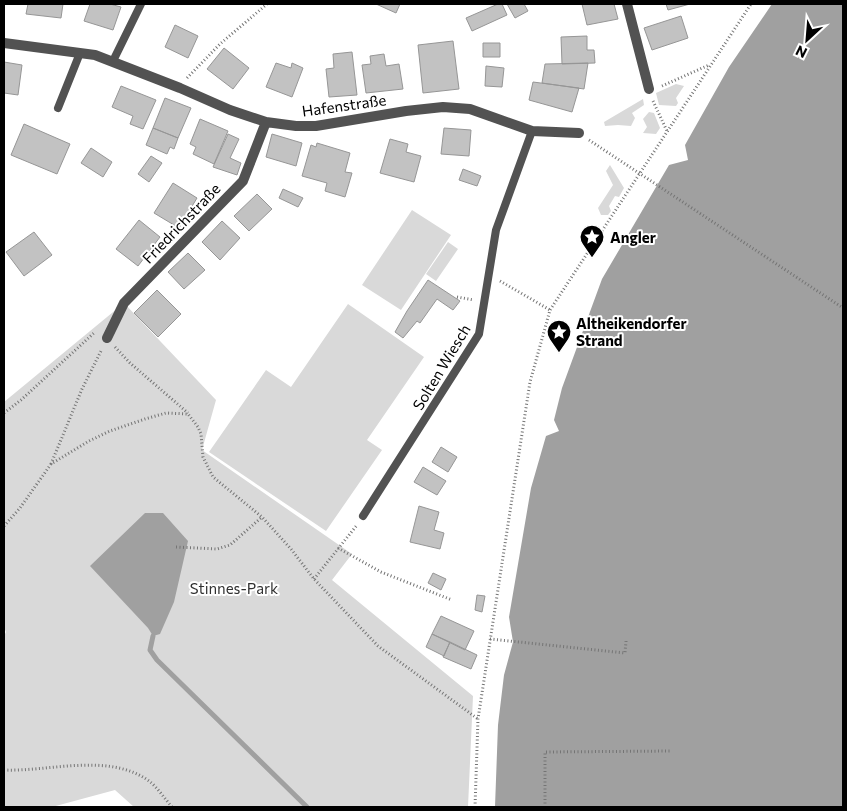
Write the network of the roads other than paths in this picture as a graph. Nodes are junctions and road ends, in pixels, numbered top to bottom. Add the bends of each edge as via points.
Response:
1 (141, 4) edge
2 (627, 4) edge
3 (4, 44) edge
4 (80, 53) junction
5 (113, 61) junction
6 (649, 90) road end
7 (58, 108) dead end
8 (266, 122) junction
9 (532, 131) junction
10 (579, 133) road end
11 (107, 338) road end
12 (363, 516) road end

1 - 5 lane
2 - 6 street
3 - 4 street, Hafenstraße
4 - 5 street, Hafenstraße
4 - 7 lane
5 - 8 street, Hafenstraße
8 - 9 street, Hafenstraße via 316,126 443,107 470,109
8 - 11 street, Friedrichstraße via 243,181 124,304
9 - 10 street, Hafenstraße
9 - 12 lane, Solten Wiesch via 496,230 480,334

